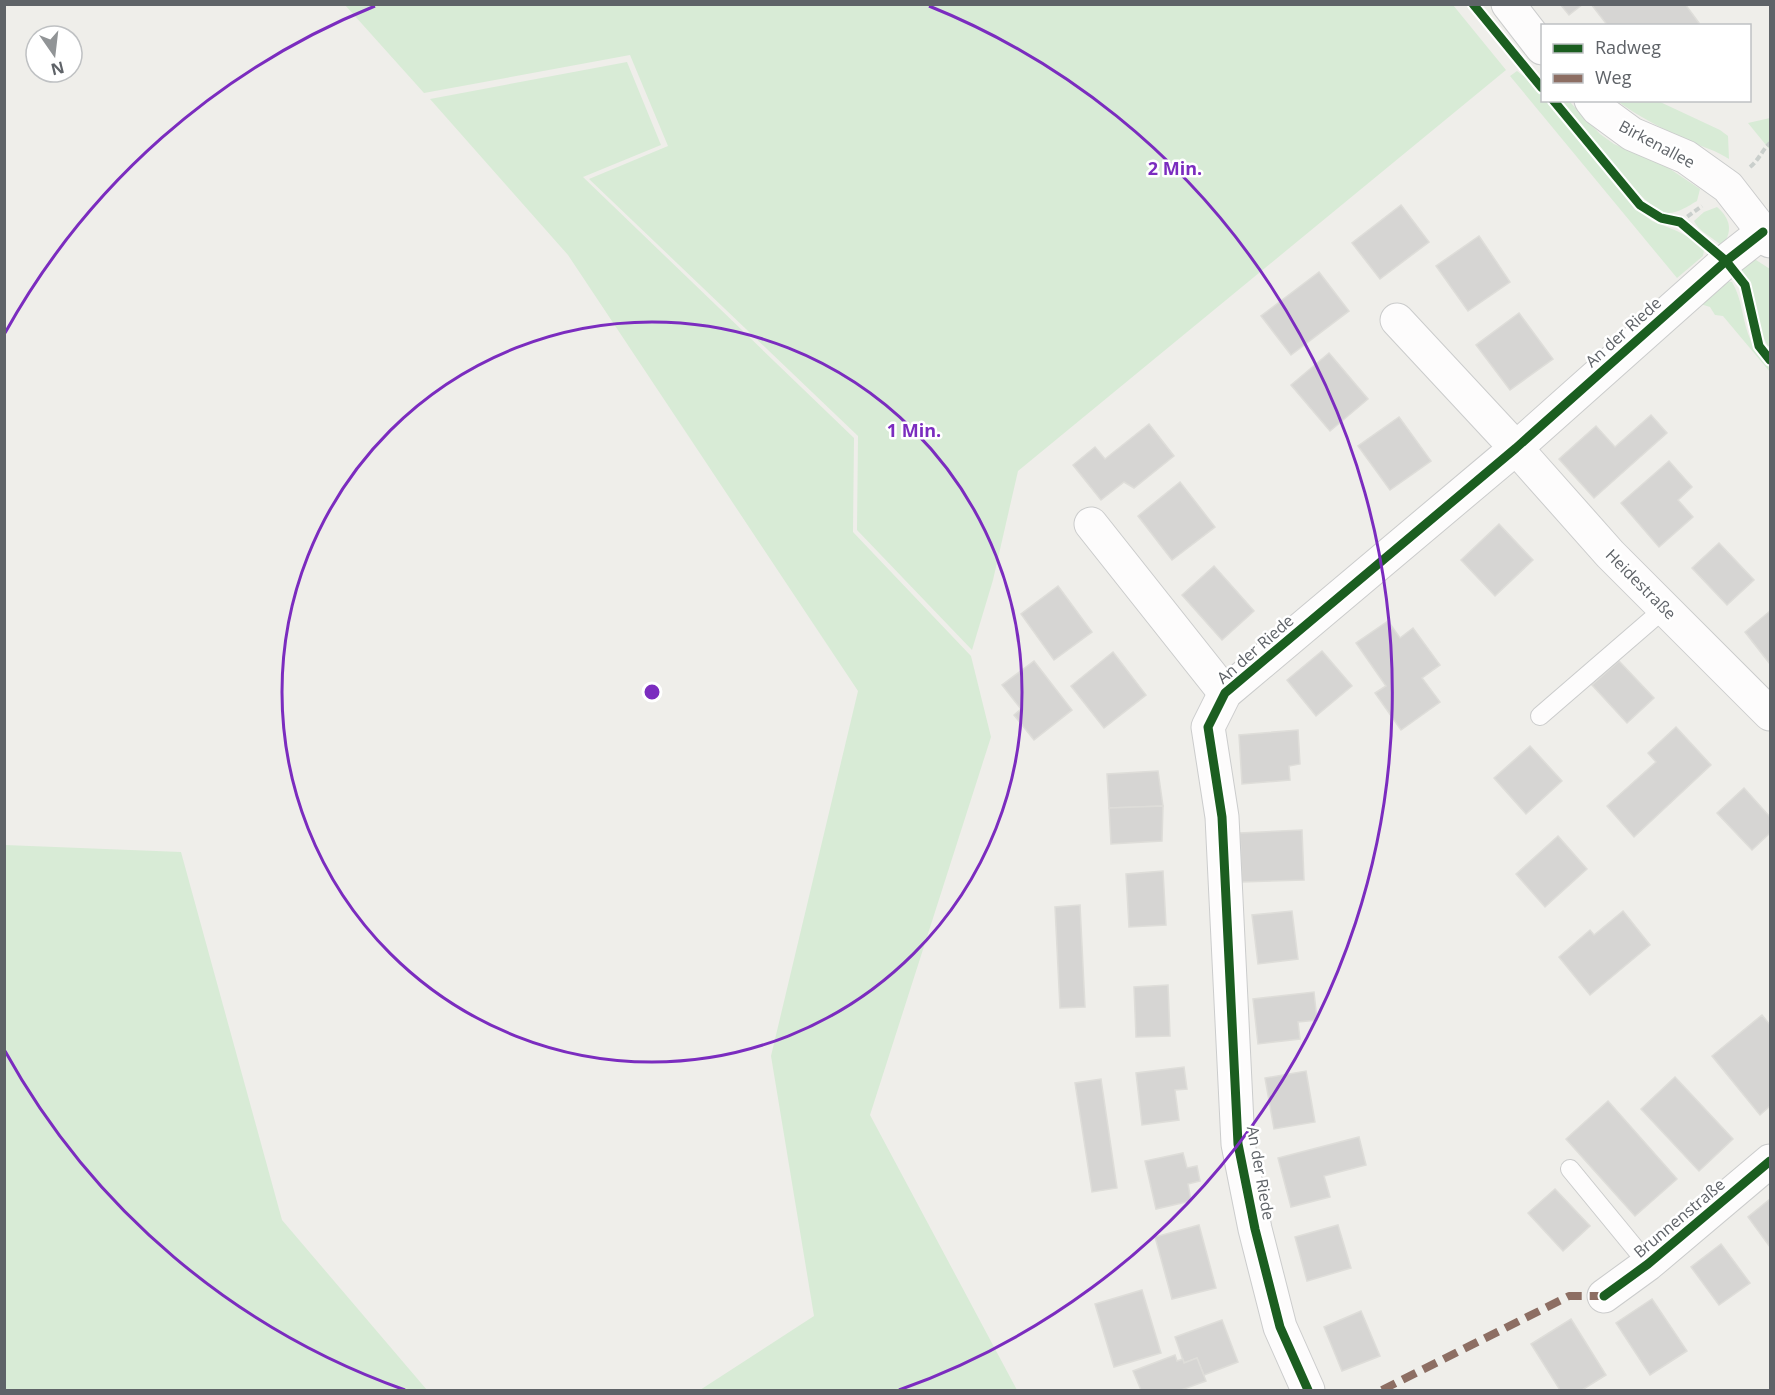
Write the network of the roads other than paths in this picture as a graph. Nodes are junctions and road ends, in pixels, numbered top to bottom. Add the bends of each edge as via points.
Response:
1 (1508, 4) edge
2 (1541, 47) edge
3 (1593, 102) edge
4 (1767, 236) edge
5 (1397, 320) dead end
6 (1515, 448) junction
7 (1091, 524) dead end
8 (1665, 608) junction
9 (1225, 693) junction
10 (1770, 714) edge
11 (1540, 716) dead end
12 (1770, 1161) edge
13 (1570, 1169) dead end
14 (1648, 1264) junction
15 (1604, 1296) dead end
16 (1308, 1390) edge

1 - 2 street
3 - 4 street, Birkenallee via 1632,134 1686,157 1728,187
4 - 6 street, An der Riede via 1726,261
5 - 6 street
6 - 8 street, Heidestraße via 1610,554
6 - 9 street, An der Riede
7 - 9 street, An der Riede
8 - 10 street, Heidestraße
8 - 11 lane
9 - 16 street, An der Riede via 1208,727 1222,817 1238,1144 1280,1327
12 - 14 street, Brunnenstraße
13 - 14 lane
14 - 15 street, Brunnenstraße

